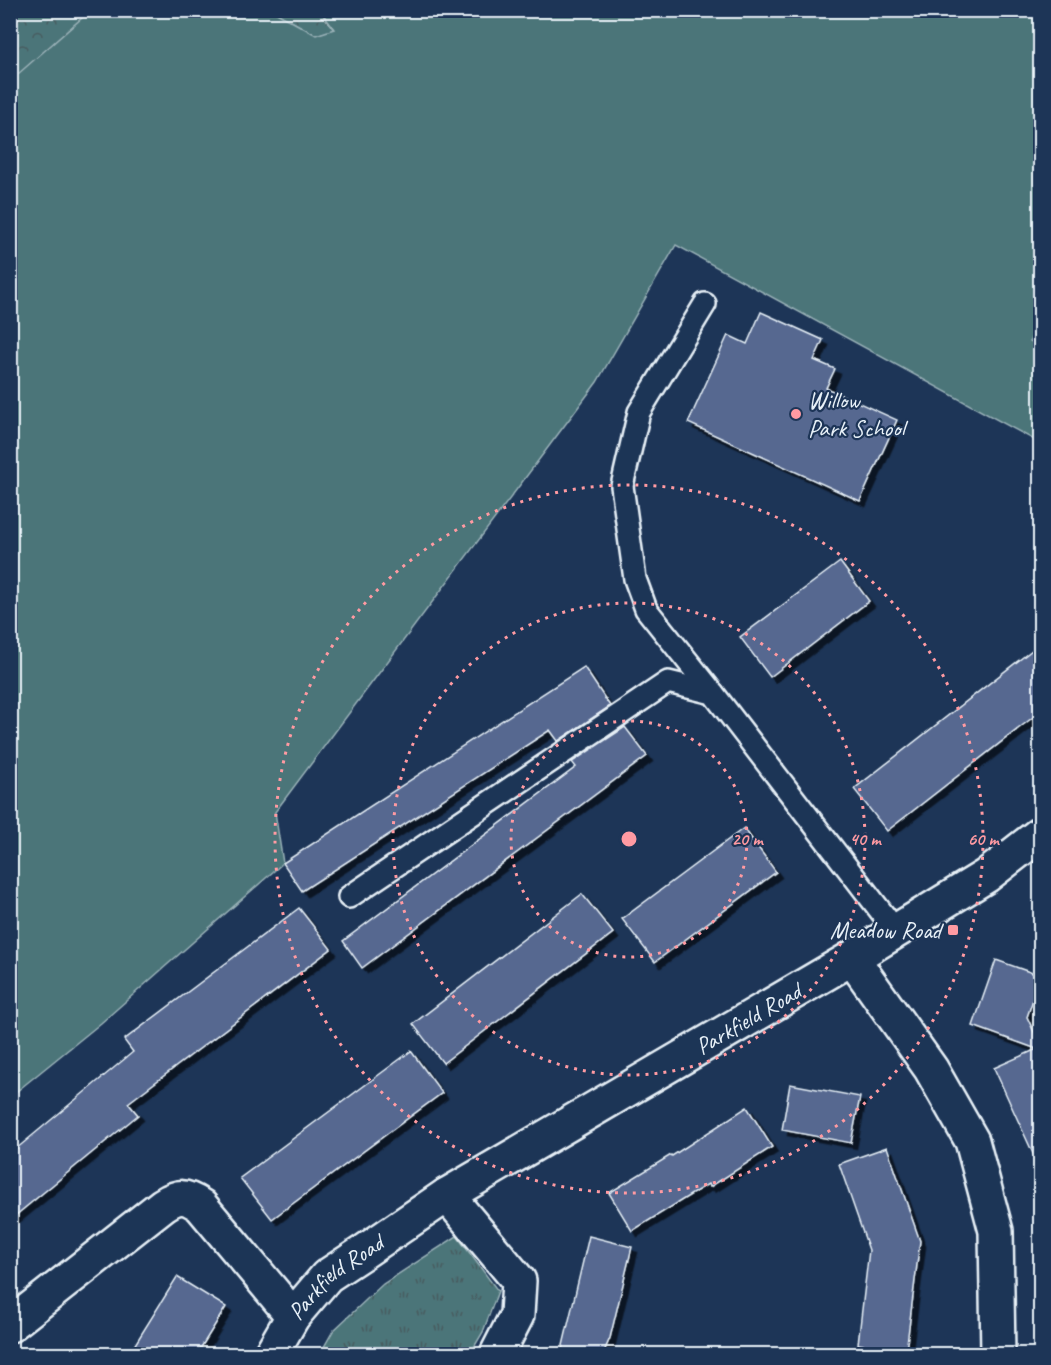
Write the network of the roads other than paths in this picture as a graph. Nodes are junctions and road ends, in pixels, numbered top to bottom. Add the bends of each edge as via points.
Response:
1 (705, 304) dead end
2 (713, 693) junction
3 (1041, 834) edge
4 (349, 897) dead end
5 (896, 931) junction
6 (852, 958) junction
7 (447, 1195) junction
8 (293, 1316) junction
9 (10, 1324) edge
10 (271, 1354) edge
11 (497, 1354) edge
12 (998, 1354) edge

1 - 2 lane via 639,412 622,486 635,579 646,609
2 - 4 lane via 668,682
2 - 5 lane
3 - 5 street, Parkfield Road via 986,876
5 - 6 street, Parkfield Road
6 - 7 street, Parkfield Road
6 - 12 street via 931,1069 972,1141 996,1231
7 - 8 street, Parkfield Road via 327,1276
7 - 11 street via 519,1281 517,1315
8 - 9 street via 201,1206 181,1197 163,1205
8 - 10 street, Parkfield Road

